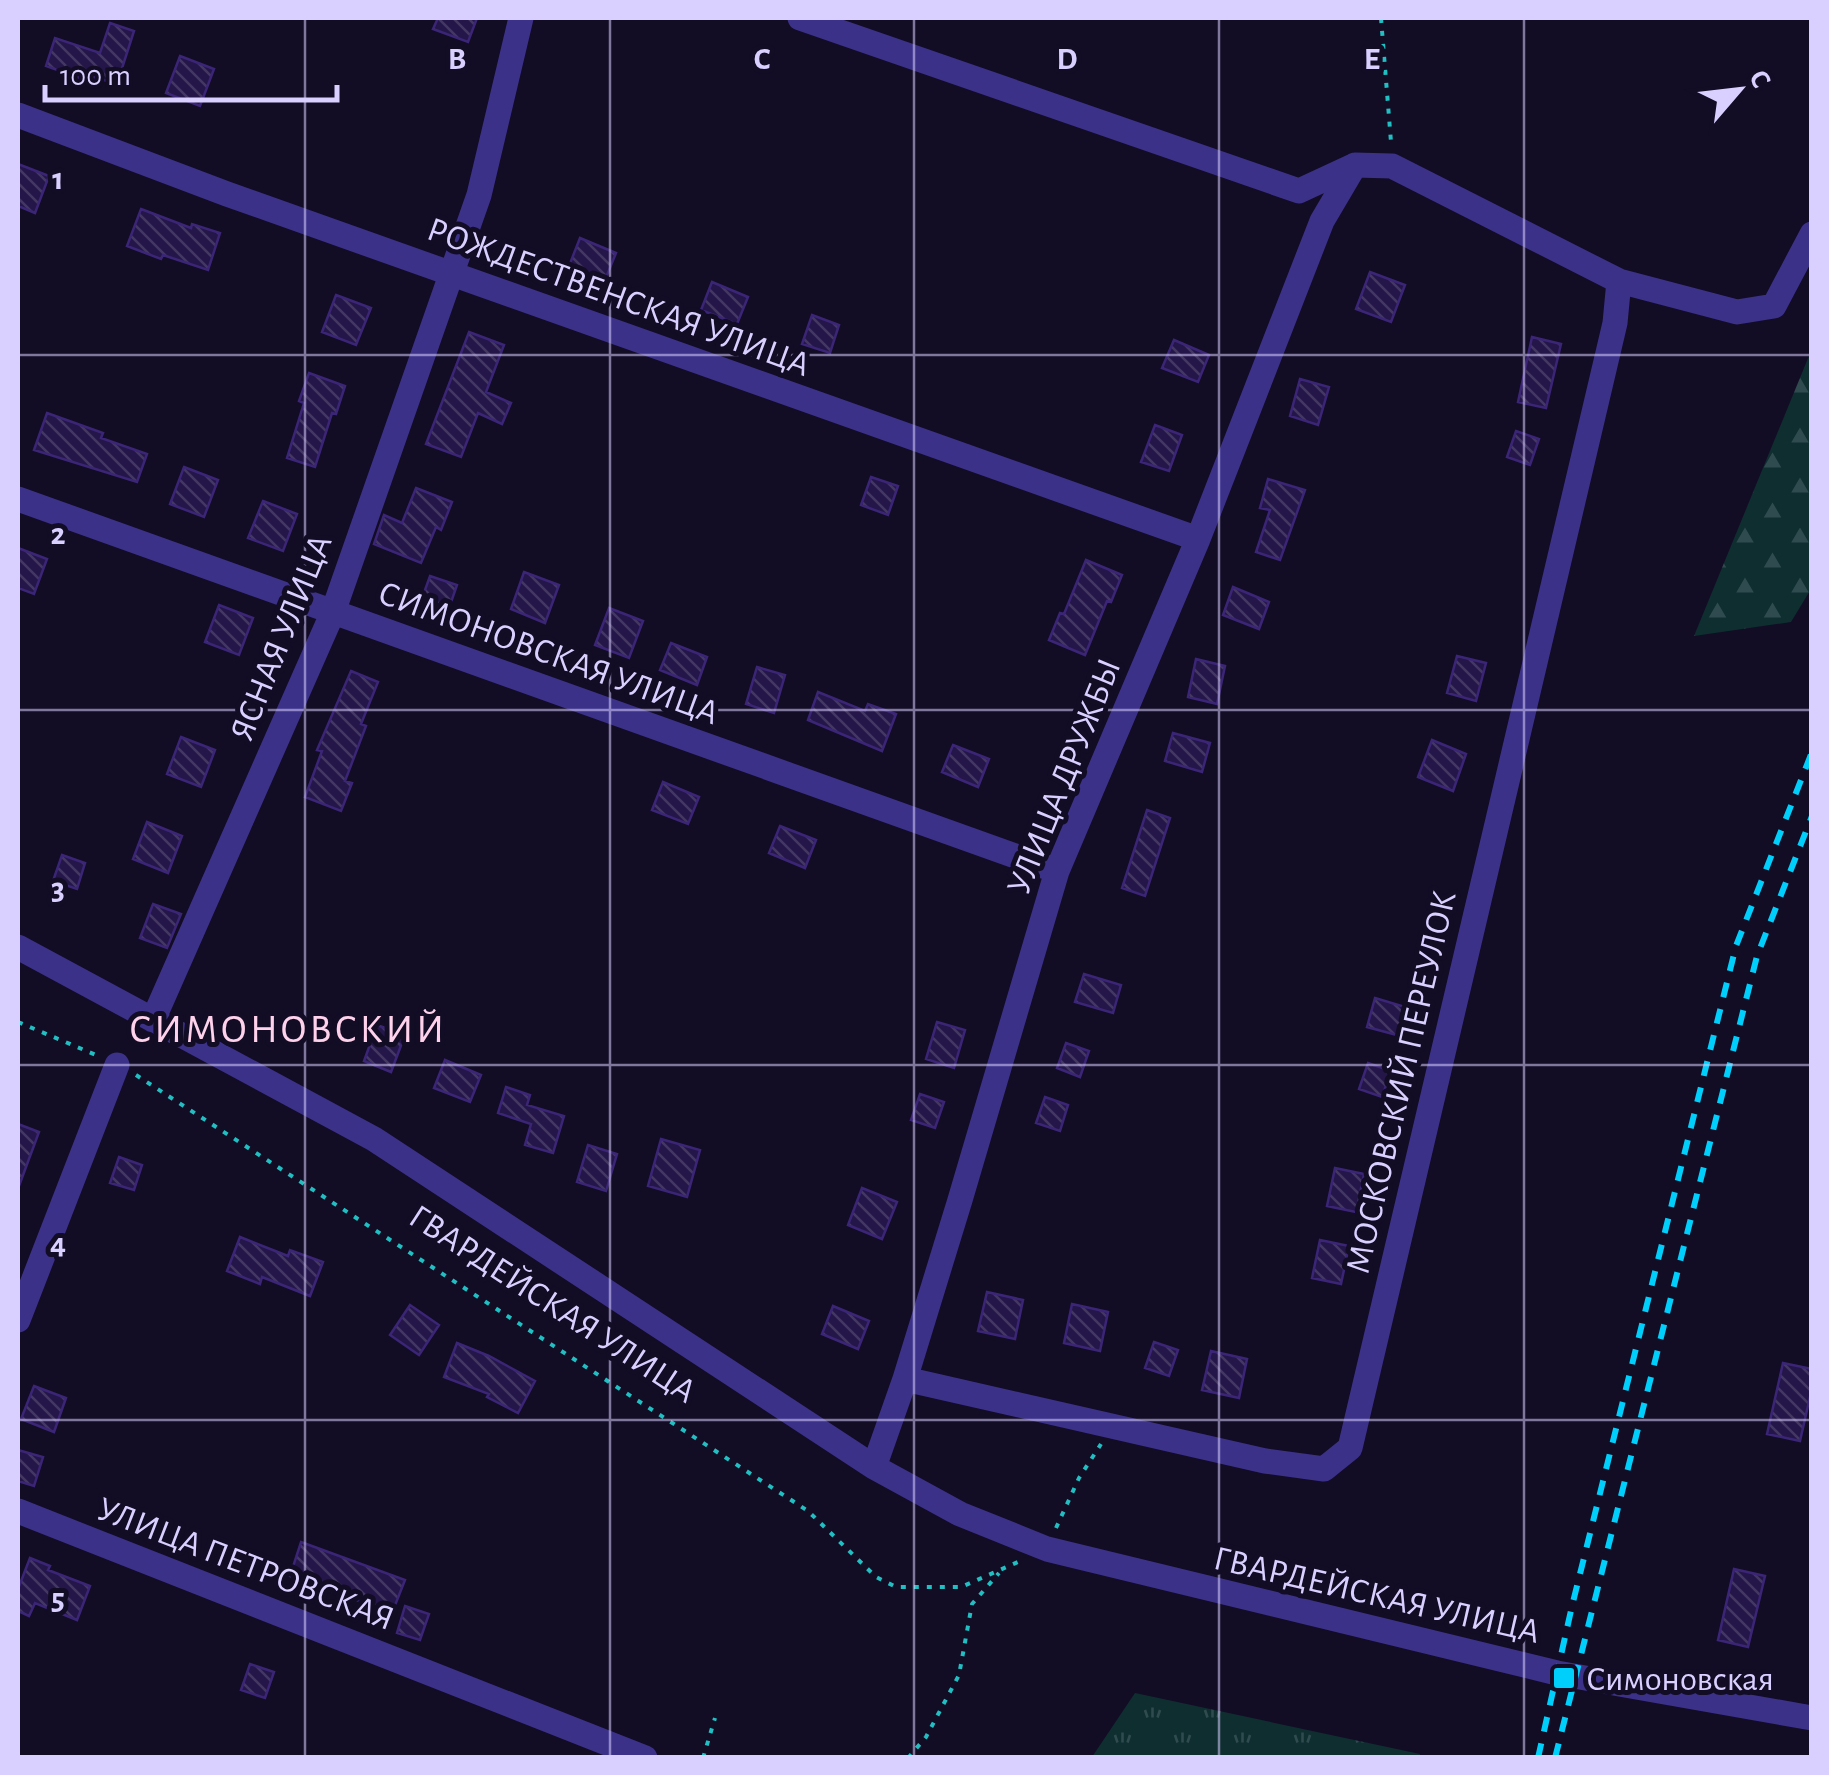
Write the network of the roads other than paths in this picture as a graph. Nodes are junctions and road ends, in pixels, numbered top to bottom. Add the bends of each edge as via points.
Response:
1 (521, 18) edge
2 (800, 18) edge
3 (18, 115) edge
4 (1355, 165) junction
5 (1812, 234) edge
6 (453, 274) junction
7 (1619, 282) junction
8 (18, 499) edge
9 (1198, 539) junction
10 (333, 612) junction
11 (1056, 872) junction
12 (18, 948) edge
13 (152, 1020) junction
14 (117, 1065) road end
15 (18, 1320) edge
16 (905, 1379) junction
17 (874, 1467) junction
18 (18, 1510) edge
19 (1812, 1718) edge
20 (645, 1758) edge

1 - 6 street, ЯСНАЯ УЛИЦА
2 - 4 street via 1298,190
3 - 6 street, РОЖДЕСТВЕНСКАЯ УЛИЦА
4 - 7 street via 1392,166
4 - 9 street, УЛИЦА ДРУЖБЫ via 1322,220
5 - 7 street via 1774,306 1737,312
6 - 9 street, РОЖДЕСТВЕНСКАЯ УЛИЦА
6 - 10 street, ЯСНАЯ УЛИЦА
7 - 16 street, МОСКОВСКИЙ ПЕРЕУЛОК via 1350,1448 1324,1470 1265,1461
8 - 10 street, СИМОНОВСКАЯ УЛИЦА
9 - 11 street, УЛИЦА ДРУЖБЫ
10 - 11 street, СИМОНОВСКАЯ УЛИЦА
10 - 13 street, ЯСНАЯ УЛИЦА
11 - 16 street, УЛИЦА ДРУЖБЫ
12 - 13 street, ГВАРДЕЙСКАЯ УЛИЦА
13 - 17 street, ГВАРДЕЙСКАЯ УЛИЦА via 374,1139
14 - 15 street
16 - 17 street, УЛИЦА ДРУЖБЫ
17 - 19 street, ГВАРДЕЙСКАЯ УЛИЦА via 960,1514 1047,1549 1557,1673
18 - 20 street, УЛИЦА ПЕТРОВСКАЯ

